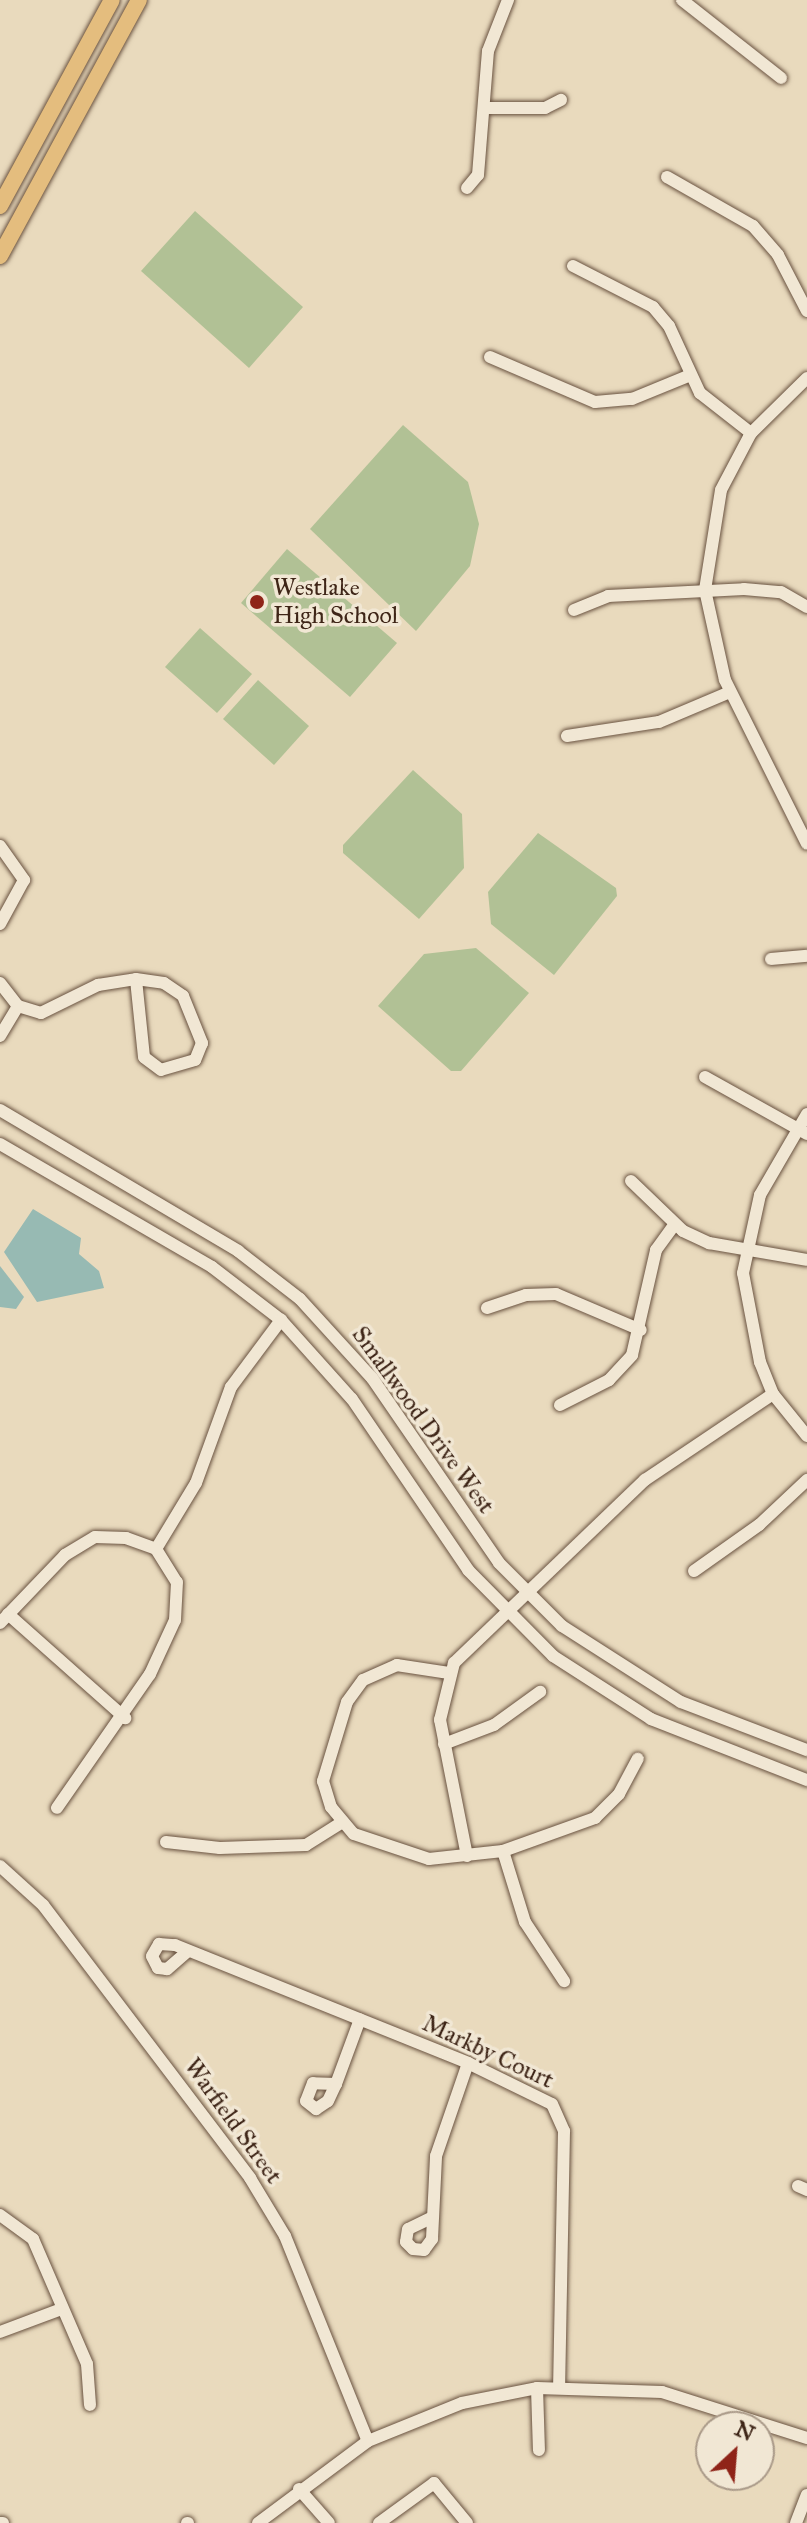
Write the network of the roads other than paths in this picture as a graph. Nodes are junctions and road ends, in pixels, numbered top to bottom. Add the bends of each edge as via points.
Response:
1 (112, 0) edge
2 (139, 0) edge
3 (508, 0) edge
4 (682, 0) edge
5 (781, 78) dead end
6 (561, 100) dead end
7 (487, 108) junction
8 (667, 177) dead end
9 (467, 188) dead end
10 (0, 206) edge
11 (2, 248) edge
12 (573, 266) dead end
13 (807, 311) edge
14 (490, 357) dead end
15 (688, 376) junction
16 (807, 378) edge
17 (751, 433) junction
18 (705, 590) junction
19 (807, 607) edge
20 (574, 610) dead end
21 (730, 692) junction
22 (567, 736) dead end
23 (807, 844) edge
24 (0, 846) edge
25 (0, 924) edge
26 (807, 956) edge
27 (771, 959) dead end
28 (136, 979) junction
29 (0, 983) edge
30 (18, 1006) junction
31 (0, 1036) edge
32 (705, 1077) dead end
33 (0, 1110) edge
34 (807, 1114) edge
35 (803, 1131) edge
36 (0, 1144) edge
37 (631, 1181) dead end
38 (675, 1224) junction
39 (744, 1251) junction
40 (807, 1260) edge
41 (487, 1308) dead end
42 (281, 1320) junction
43 (641, 1330) junction
44 (773, 1394) junction
45 (560, 1405) dead end
46 (807, 1436) edge
47 (807, 1480) edge
48 (156, 1549) junction
49 (694, 1571) dead end
50 (525, 1591) junction
51 (504, 1611) junction
52 (4, 1619) edge
53 (449, 1673) junction
54 (540, 1692) dead end
55 (125, 1718) junction
56 (444, 1744) junction
57 (807, 1750) edge
58 (638, 1759) dead end
59 (807, 1780) edge
60 (57, 1808) dead end
61 (341, 1823) junction
62 (166, 1842) dead end
63 (503, 1851) junction
64 (467, 1856) junction
65 (0, 1866) edge
66 (188, 1951) dead end
67 (564, 1981) dead end
68 (360, 2019) junction
69 (468, 2063) junction
70 (336, 2084) dead end
71 (0, 2215) edge
72 (431, 2218) dead end
73 (62, 2309) junction
74 (0, 2332) edge
75 (559, 2386) junction
76 (537, 2388) junction
77 (90, 2405) dead end
78 (807, 2438) edge
79 (368, 2441) junction
80 (539, 2450) dead end
81 (299, 2489) junction
82 (807, 2495) edge
83 (258, 2523) edge
84 (329, 2523) edge
85 (379, 2523) edge
86 (467, 2523) edge
87 (796, 2523) edge

1 - 10 main road
2 - 11 main road
3 - 7 street via 488,51
4 - 5 street
6 - 7 street via 545,108
7 - 9 street via 478,175
8 - 13 street via 753,226 778,255
12 - 15 street via 661,315
14 - 15 street via 595,402 632,399
15 - 17 street via 713,406
16 - 17 street
17 - 18 street via 712,519
18 - 19 street via 768,590
18 - 20 street via 608,596
18 - 21 street
21 - 22 street via 659,722
21 - 23 street
24 - 25 street via 24,880
26 - 27 street
28 - 28 street via 144,1057 161,1070 195,1060 202,1043 183,996 164,983
28 - 30 street via 98,985 47,1012
29 - 30 street
30 - 31 street
32 - 35 street
33 - 50 street, Smallwood Drive West via 238,1251 300,1299 372,1378 459,1509
34 - 35 street
35 - 39 street via 760,1195
36 - 42 street, Smallwood Drive West via 212,1267
37 - 38 street
38 - 39 street via 709,1243
38 - 43 street via 654,1256
39 - 40 street
39 - 44 street via 748,1325
41 - 43 street via 526,1295 556,1294
42 - 48 street via 231,1387 196,1483
42 - 51 street, Smallwood Drive West via 352,1399 468,1570
43 - 45 street via 617,1372
44 - 46 street
44 - 50 street via 645,1480
47 - 49 street via 781,1508
48 - 52 street via 126,1538 90,1538
48 - 55 street via 177,1582 177,1609
50 - 51 street
50 - 57 street, Smallwood Drive West via 562,1626 649,1686
51 - 53 street
51 - 59 street, Smallwood Drive West via 553,1656 628,1707
52 - 55 street
53 - 56 street via 440,1708
53 - 61 street via 397,1665 370,1675 353,1691 323,1781
54 - 56 street via 494,1725
55 - 60 street
56 - 64 street
58 - 63 street via 619,1794 595,1818
61 - 62 street via 306,1845 220,1848
61 - 64 street via 369,1841 415,1857
63 - 64 street
63 - 67 street via 525,1922
65 - 79 street, Warfield Street via 43,1905 270,2209
66 - 68 street, Markby Court
68 - 69 street, Markby Court
68 - 70 street
69 - 72 street via 436,2156
69 - 75 street, Markby Court via 542,2096 564,2131
71 - 73 street via 33,2239
73 - 74 street
73 - 77 street via 87,2364
75 - 76 street
75 - 78 street via 684,2396
76 - 79 street via 462,2403
76 - 80 street
79 - 81 street
81 - 83 street
81 - 84 street
82 - 87 street
85 - 86 street via 434,2483

